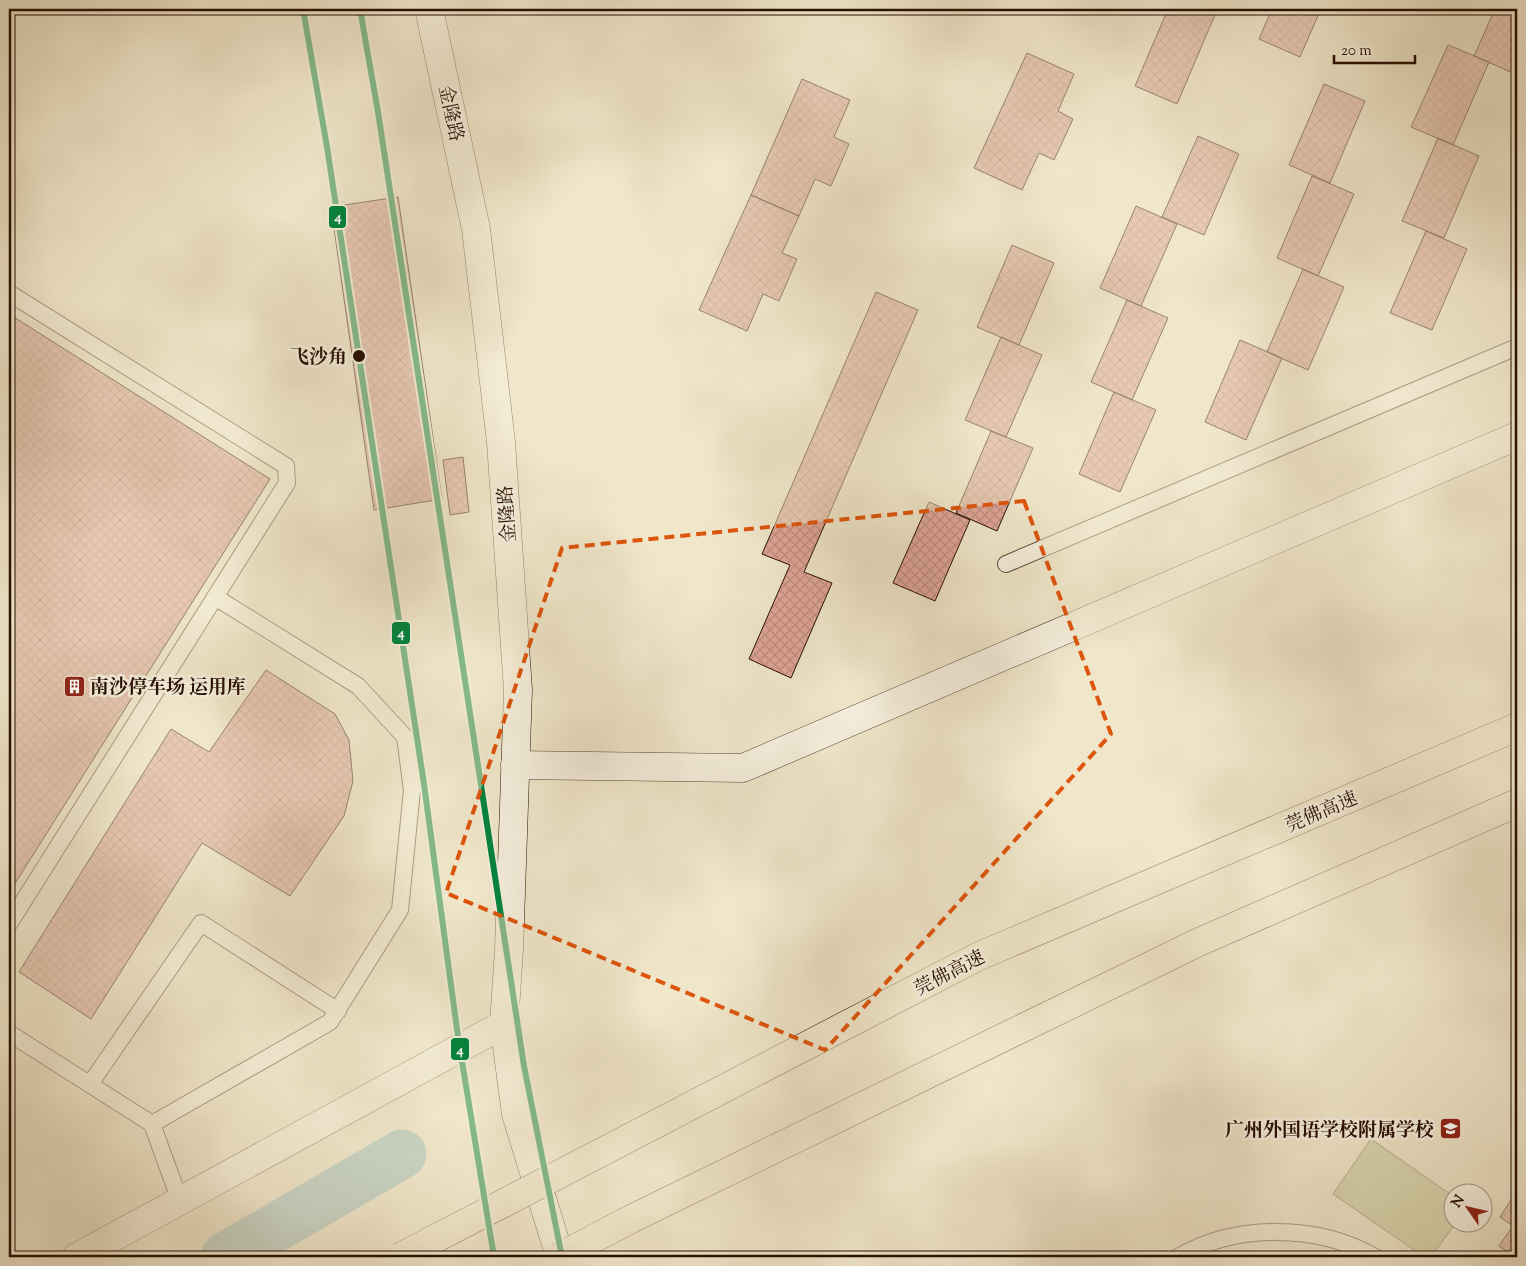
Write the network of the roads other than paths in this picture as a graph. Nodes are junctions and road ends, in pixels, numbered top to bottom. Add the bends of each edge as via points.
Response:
1 (429, 9) edge
2 (9, 293) edge
3 (1517, 347) edge
4 (1517, 436) edge
5 (1006, 564) dead end
6 (215, 597) junction
7 (1517, 727) edge
8 (515, 766) junction
9 (1517, 803) edge
10 (9, 924) edge
11 (338, 1011) junction
12 (504, 1024) junction
13 (9, 1033) edge
14 (90, 1084) junction
15 (152, 1124) junction
16 (180, 1201) junction
17 (77, 1257) edge
18 (400, 1257) edge
19 (560, 1257) edge
20 (1178, 1257) edge
21 (1375, 1257) edge

1 - 8 street, 金隆路 via 476,228 501,442 518,690
2 - 6 lane via 286,466 287,483
3 - 5 lane
4 - 8 street via 743,768
6 - 10 lane
6 - 11 lane via 358,686 405,737 412,790 400,910
7 - 18 highway, 莞佛高速, bridge via 977,957
8 - 12 street, 金隆路
9 - 19 highway, bridge via 1199,942 631,1219
11 - 14 lane via 201,924
11 - 15 lane via 330,1022
12 - 16 street
12 - 19 street, 金隆路 via 516,1114
13 - 14 lane
14 - 15 lane
15 - 16 lane
16 - 17 street
20 - 21 lane via 1221,1240 1257,1233 1294,1233 1330,1239

